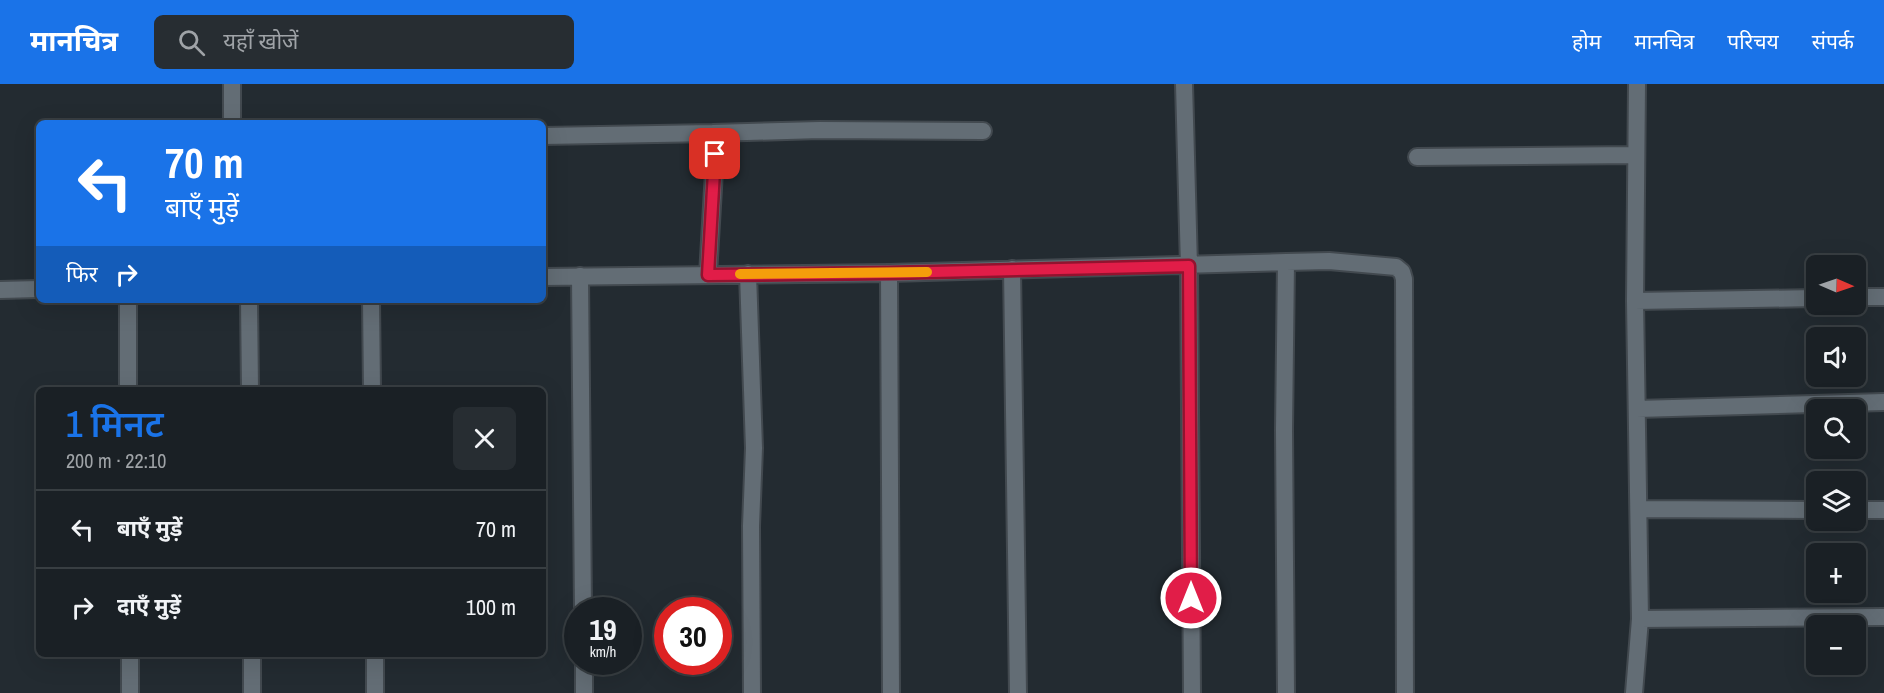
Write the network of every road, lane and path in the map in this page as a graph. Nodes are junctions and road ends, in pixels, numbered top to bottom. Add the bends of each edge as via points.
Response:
1 (232, 84) edge
2 (1184, 84) edge
3 (1637, 84) edge
4 (232, 120) edge
5 (983, 131) dead end
6 (713, 133) junction
7 (546, 136) edge
8 (1636, 154) junction
9 (1417, 157) dead end
10 (1286, 262) junction
11 (1189, 266) junction
12 (1012, 269) junction
13 (889, 273) junction
14 (748, 274) junction
15 (708, 275) junction
16 (580, 276) junction
17 (546, 277) edge
18 (36, 289) edge
19 (0, 290) edge
20 (1866, 297) edge
21 (1884, 297) edge
22 (1806, 298) edge
23 (1635, 301) junction
24 (128, 303) edge
25 (249, 303) edge
26 (371, 303) edge
27 (128, 387) edge
28 (250, 387) edge
29 (372, 387) edge
30 (1884, 402) edge
31 (1637, 409) junction
32 (1639, 509) junction
33 (1806, 510) edge
34 (1866, 510) edge
35 (1884, 510) edge
36 (583, 597) edge
37 (1884, 618) edge
38 (1640, 619) junction
39 (130, 657) edge
40 (252, 657) edge
41 (375, 657) edge
42 (584, 675) edge
43 (130, 693) edge
44 (252, 693) edge
45 (375, 693) edge
46 (584, 693) edge
47 (752, 693) edge
48 (891, 693) edge
49 (1017, 693) edge
50 (1192, 693) edge
51 (1286, 693) edge
52 (1405, 693) edge
53 (1634, 693) edge

1 - 4 street
2 - 11 street
3 - 8 street
5 - 6 street
6 - 7 street
6 - 15 street
8 - 9 street
8 - 23 street
10 - 11 street
10 - 51 street
10 - 52 street via 1379,264 1395,267 1404,279
11 - 12 street
11 - 50 street
12 - 13 street
12 - 49 street
13 - 14 street
13 - 48 street
14 - 15 street
14 - 47 street via 754,448
15 - 16 street
16 - 17 street
16 - 36 street
18 - 19 street
20 - 21 street
22 - 23 street
23 - 31 street
24 - 27 street
25 - 28 street
26 - 29 street
30 - 31 street
31 - 32 street
32 - 33 street
32 - 38 street
34 - 35 street
37 - 38 street
38 - 53 street
39 - 43 street
40 - 44 street
41 - 45 street
42 - 46 street

